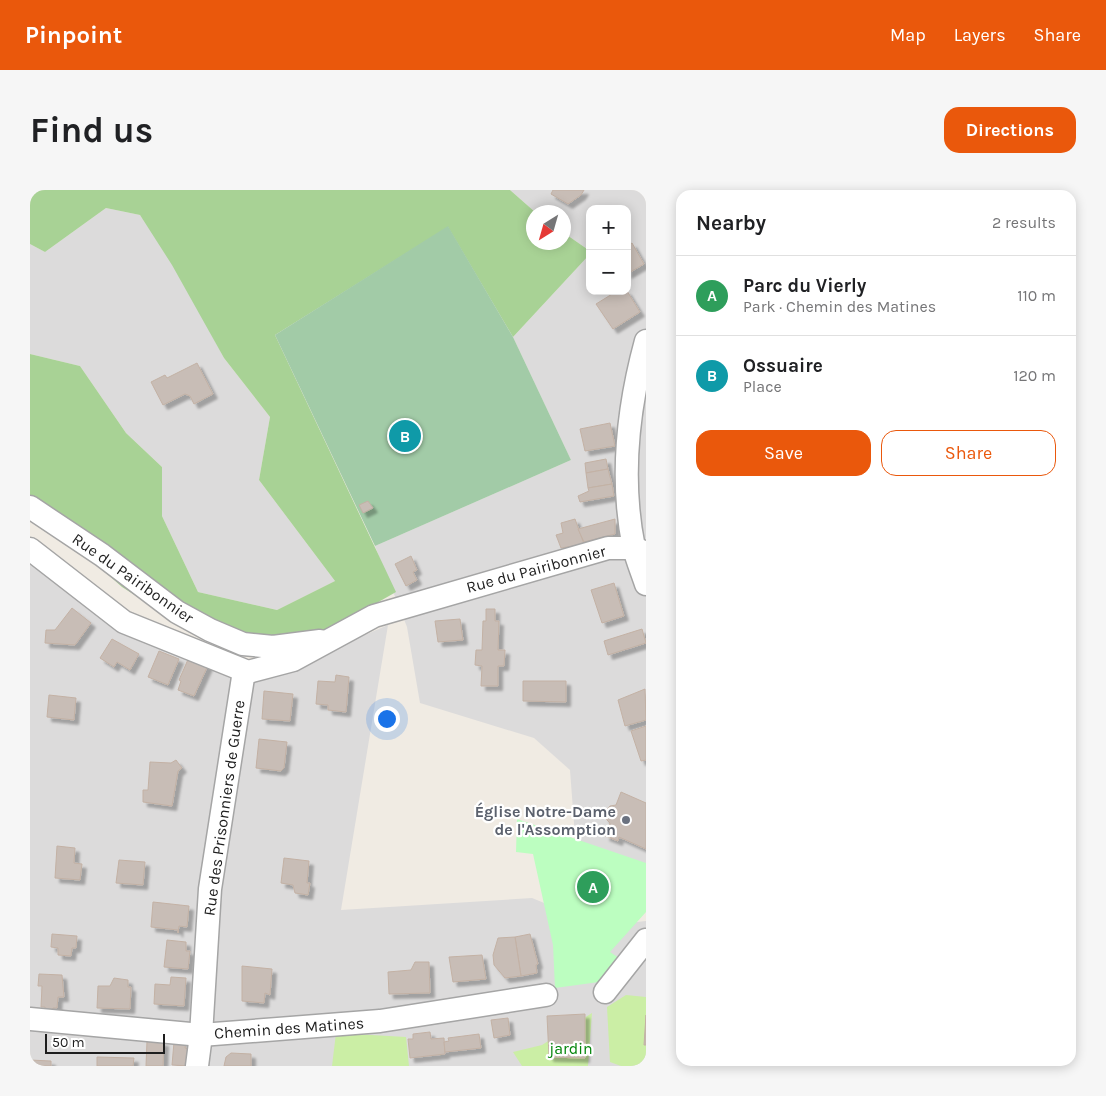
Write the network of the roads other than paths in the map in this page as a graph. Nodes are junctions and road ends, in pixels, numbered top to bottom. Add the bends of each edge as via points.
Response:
1 (646, 341) edge
2 (30, 507) edge
3 (30, 549) edge
4 (640, 550) edge
5 (646, 584) edge
6 (329, 641) junction
7 (246, 672) junction
8 (646, 940) edge
9 (605, 992) dead end
10 (546, 995) dead end
11 (30, 1020) edge
12 (201, 1034) junction
13 (197, 1066) edge

1 - 4 street via 628,434 627,483
2 - 6 street, Rue du Pairibonnier via 102,555 177,612 210,630 243,644 273,647 304,641
3 - 7 street via 124,622
4 - 5 street
4 - 6 street, Rue du Pairibonnier via 608,548 374,616
6 - 7 street, Rue du Pairibonnier via 292,660
7 - 12 street, Rue des Prisonniers de Guerre via 210,889
8 - 9 street
10 - 12 street, Chemin des Matines via 380,1021
11 - 12 street, Chemin des Matines
12 - 13 street, Rue des Prisonniers de Guerre

